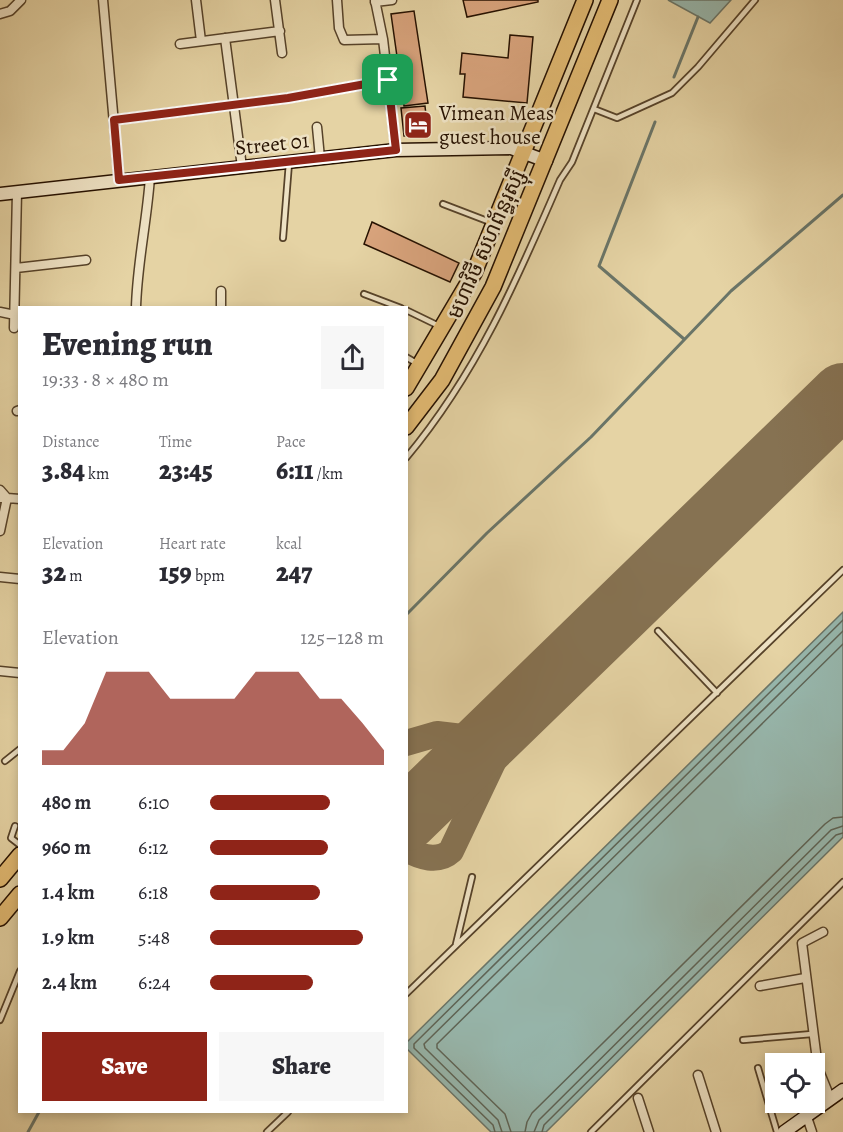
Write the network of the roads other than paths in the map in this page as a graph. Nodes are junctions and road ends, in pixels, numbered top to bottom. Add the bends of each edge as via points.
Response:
1 (21, 0) edge
2 (103, 0) edge
3 (196, 0) edge
4 (275, 0) edge
5 (337, 0) edge
6 (392, 0) edge
7 (585, 0) edge
8 (610, 0) edge
9 (637, 0) edge
10 (755, 0) edge
11 (375, 1) edge
12 (0, 14) edge
13 (280, 31) junction
14 (225, 38) junction
15 (383, 39) junction
16 (201, 41) junction
17 (180, 44) dead end
18 (282, 53) dead end
19 (388, 80) junction
20 (234, 104) junction
21 (594, 109) junction
22 (114, 120) junction
23 (317, 127) dead end
24 (396, 150) junction
25 (525, 153) junction
26 (320, 158) junction
27 (546, 161) junction
28 (289, 162) junction
29 (242, 167) junction
30 (150, 177) junction
31 (119, 180) junction
32 (17, 192) junction
33 (0, 194) edge
34 (443, 204) dead end
35 (496, 224) junction
36 (283, 238) dead end
37 (86, 260) dead end
38 (16, 268) junction
39 (221, 291) dead end
40 (364, 294) dead end
41 (136, 306) edge
42 (221, 306) edge
43 (396, 306) edge
44 (408, 311) edge
45 (0, 312) edge
46 (17, 316) edge
47 (14, 328) dead end
48 (443, 328) junction
49 (408, 358) edge
50 (421, 365) junction
51 (408, 385) edge
52 (408, 424) edge
53 (408, 456) edge
54 (0, 490) edge
55 (3, 498) edge
56 (18, 499) edge
57 (0, 531) edge
58 (843, 570) edge
59 (0, 577) edge
60 (18, 579) edge
61 (658, 631) dead end
62 (0, 671) edge
63 (18, 673) edge
64 (717, 693) junction
65 (18, 751) edge
66 (5, 761) dead end
67 (15, 826) dead end
68 (18, 843) edge
69 (18, 857) edge
70 (472, 877) dead end
71 (0, 879) edge
72 (843, 882) edge
73 (18, 896) edge
74 (0, 918) edge
75 (823, 932) dead end
76 (456, 944) junction
77 (18, 977) edge
78 (805, 978) junction
79 (760, 986) dead end
80 (408, 992) edge
81 (0, 1020) edge
82 (812, 1034) junction
83 (743, 1040) dead end
84 (758, 1068) dead end
85 (698, 1075) dead end
86 (843, 1090) edge
87 (638, 1098) dead end
88 (831, 1100) junction
89 (287, 1113) edge
90 (807, 1117) junction
91 (267, 1132) edge
92 (591, 1132) edge
93 (649, 1132) edge
94 (716, 1132) edge
95 (777, 1132) edge
96 (784, 1132) edge
97 (812, 1132) edge

1 - 12 street via 10,11
2 - 22 street
3 - 16 street
4 - 13 street
5 - 15 street via 344,40
6 - 11 street
7 - 25 highway, មហាវិថី សហព័ន្ធរុស្ស៊ី
8 - 27 highway, មហាវិថី សហព័ន្ធរុស្ស៊ី
9 - 21 lane
10 - 21 lane via 672,93 617,118
11 - 15 street
13 - 14 street
13 - 18 street
14 - 16 street
14 - 20 street
15 - 19 street
16 - 17 street
19 - 20 street
19 - 24 street
20 - 22 street
20 - 29 street
21 - 53 lane via 509,299 435,423
22 - 31 street
23 - 26 street
24 - 25 street, Street 01 via 511,148
24 - 26 street, Street 01
25 - 27 street, Street 01
25 - 35 highway, មហាវិថី សហព័ន្ធរុស្ស៊ី
26 - 28 street, Street 01
27 - 52 highway, មហាវិថី សហព័ន្ធរុស្ស៊ី via 480,314 442,380
28 - 29 street, Street 01
28 - 36 lane
29 - 30 street, Street 01
30 - 31 street, Street 01
30 - 41 street
31 - 32 street, Street 01
32 - 33 street, Street 01
32 - 38 street
34 - 35 lane
35 - 48 highway, មហាវិថី សហព័ន្ធរុស្ស៊ី
37 - 38 street
38 - 46 street
39 - 42 street
40 - 43 lane
44 - 48 lane
45 - 46 street
46 - 47 street
48 - 50 highway, មហាវិថី សហព័ន្ធរុស្ស៊ី
49 - 50 lane
50 - 51 highway, មហាវិថី សហព័ន្ធរុស្ស៊ី
54 - 55 street
55 - 56 street
55 - 57 street
58 - 64 lane
59 - 60 street
61 - 64 lane
62 - 63 street
64 - 76 lane
65 - 66 lane
67 - 68 lane via 11,838
69 - 71 highway
70 - 76 lane
72 - 92 lane
73 - 74 highway
75 - 78 street via 802,941
76 - 80 lane
77 - 81 lane
78 - 79 street
78 - 82 street
82 - 83 lane
82 - 88 street via 818,1068
84 - 95 lane
85 - 94 street
86 - 88 street
87 - 93 street
88 - 90 street
89 - 91 lane
90 - 96 street
90 - 97 street

